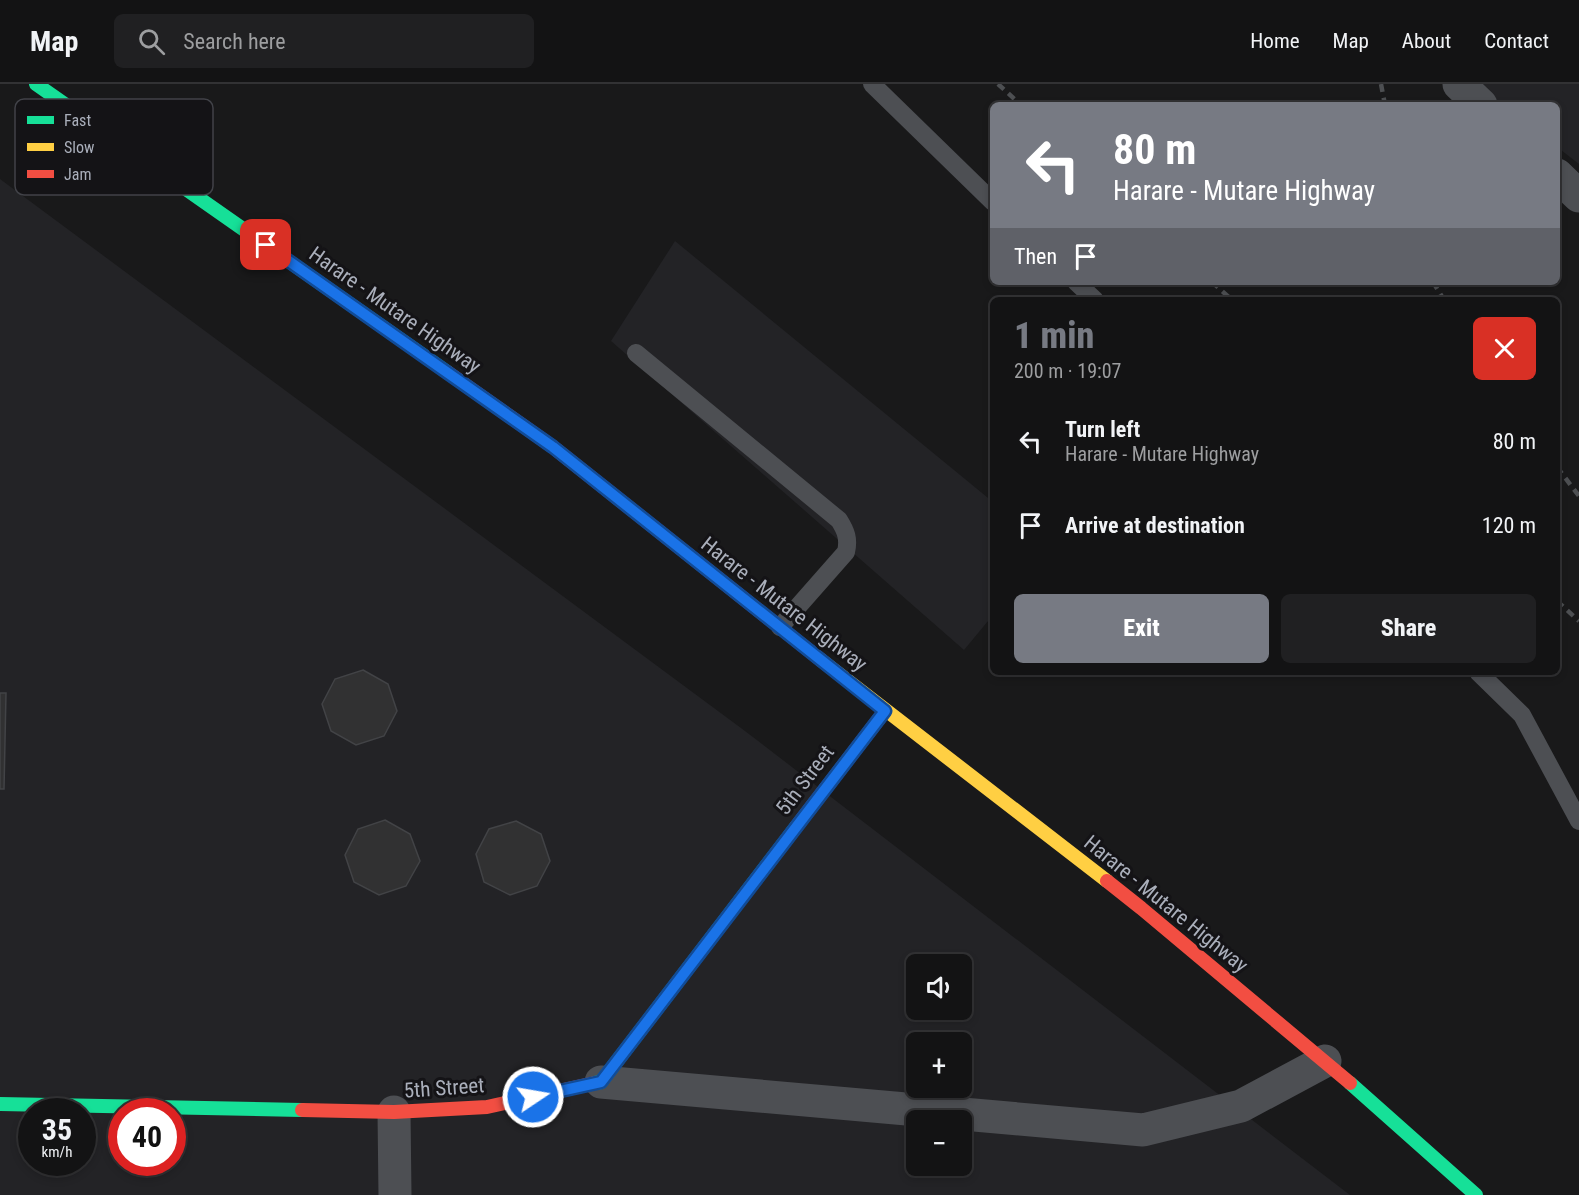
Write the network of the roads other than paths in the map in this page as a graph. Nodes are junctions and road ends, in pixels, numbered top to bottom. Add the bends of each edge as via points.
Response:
1 (36, 84) edge
2 (872, 84) edge
3 (1459, 84) edge
4 (57, 99) edge
5 (1478, 102) edge
6 (1560, 179) edge
7 (194, 195) edge
8 (1579, 196) edge
9 (990, 199) edge
10 (1079, 285) edge
11 (1092, 297) edge
12 (636, 353) dead end
13 (780, 627) junction
14 (1481, 675) edge
15 (885, 711) junction
16 (1579, 821) edge
17 (1325, 1061) junction
18 (601, 1082) junction
19 (0, 1104) edge
20 (394, 1113) junction
21 (395, 1195) edge
22 (1476, 1195) edge

1 - 4 main road, Harare - Mutare Highway
2 - 9 lane
3 - 5 street
6 - 8 street
7 - 13 main road, Harare - Mutare Highway via 553,447
10 - 11 lane
12 - 13 lane via 839,520 845,529 849,541 846,552
13 - 15 main road, Harare - Mutare Highway
14 - 16 lane via 1522,715
15 - 17 main road, Harare - Mutare Highway via 1141,908
15 - 18 main road, 5th Street
17 - 18 street via 1241,1106 1143,1130
17 - 22 main road, Harare - Mutare Highway
18 - 20 main road, 5th Street via 487,1107
19 - 20 main road, 5th Street
20 - 21 street

